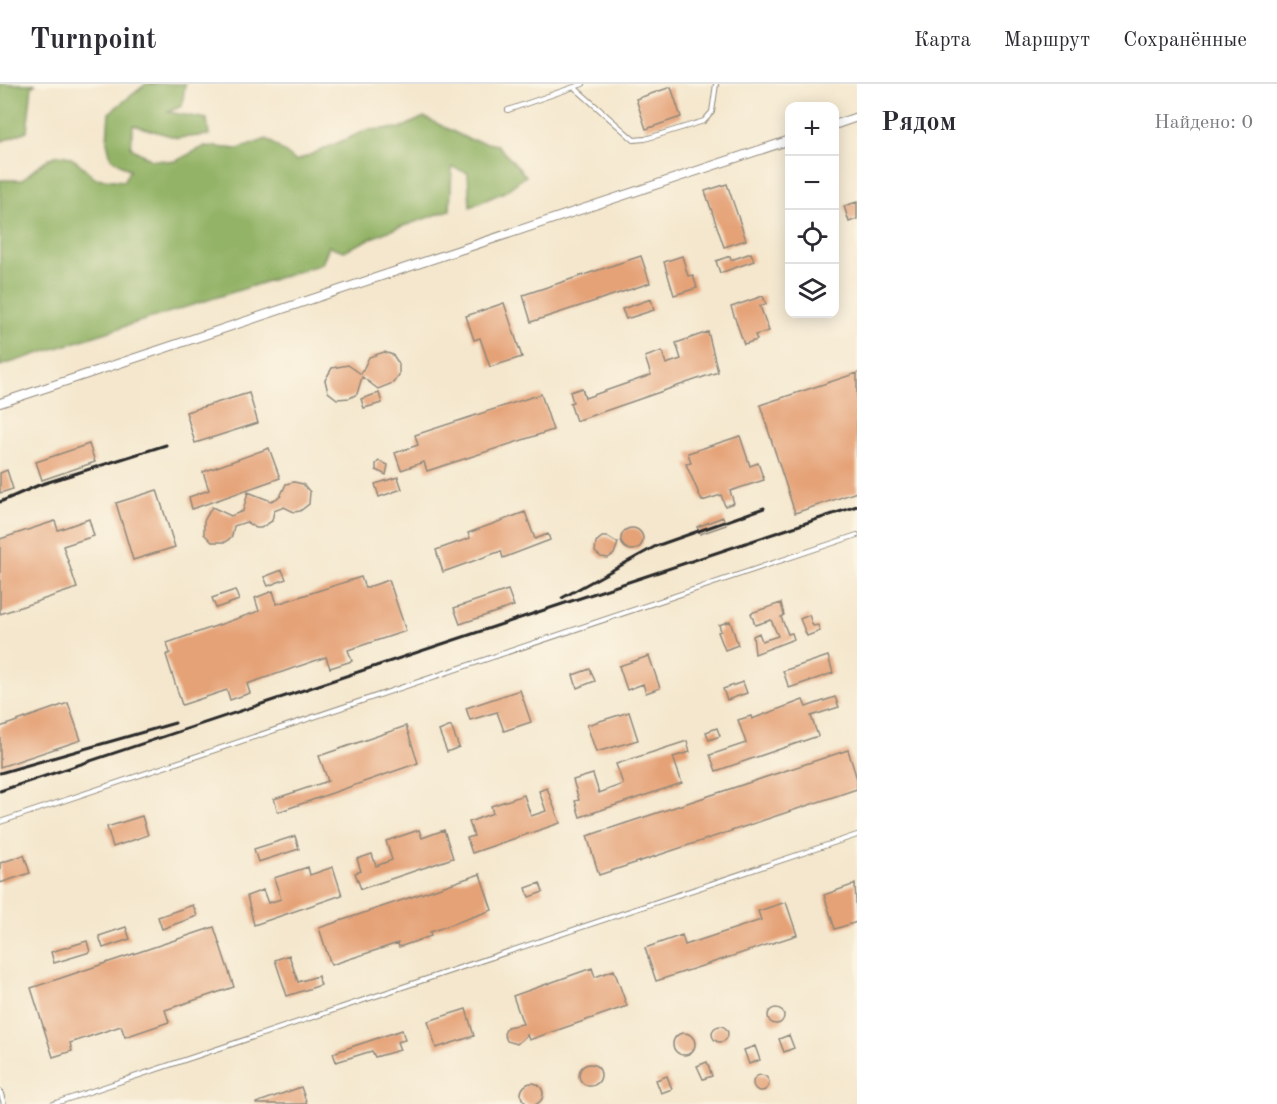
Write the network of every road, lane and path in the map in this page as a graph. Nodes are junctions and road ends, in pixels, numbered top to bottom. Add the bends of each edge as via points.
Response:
1 (583, 84) edge
2 (716, 84) edge
3 (574, 87) junction
4 (508, 110) dead end
5 (857, 117) edge
6 (839, 123) edge
7 (785, 141) edge
8 (0, 403) edge
9 (857, 535) edge
10 (0, 822) edge
11 (857, 836) edge
12 (0, 1091) edge
13 (4, 1104) edge
14 (53, 1104) edge

1 - 3 lane
2 - 3 lane via 712,112 704,121 634,140
3 - 4 lane
5 - 6 street
7 - 8 street
9 - 10 lane
11 - 14 lane
12 - 13 lane

